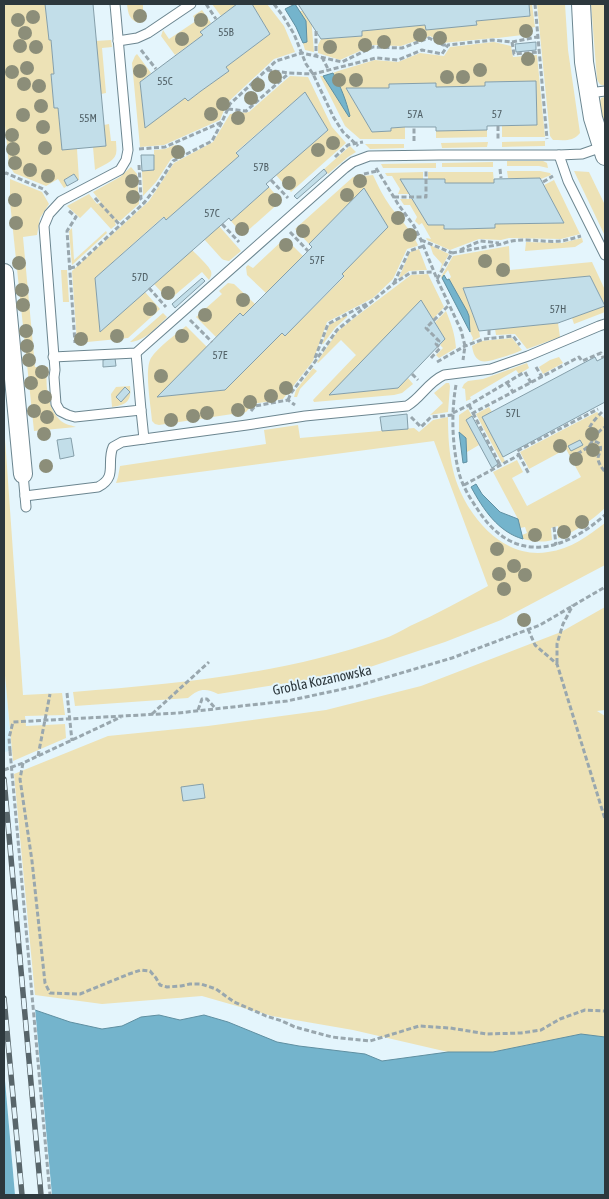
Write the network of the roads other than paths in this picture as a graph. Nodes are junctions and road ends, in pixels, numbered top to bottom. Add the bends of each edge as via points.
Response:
1 (115, 4) edge
2 (191, 4) edge
3 (581, 4) edge
4 (118, 41) junction
5 (597, 92) edge
6 (604, 152) edge
7 (560, 155) junction
8 (605, 255) edge
9 (4, 273) edge
10 (605, 324) edge
11 (136, 353) junction
12 (53, 357) junction
13 (141, 410) junction
14 (144, 438) junction
15 (23, 474) joint
16 (25, 496) junction
17 (26, 507) dead end

1 - 4 lane
2 - 4 lane via 148,33
3 - 5 street via 584,62
4 - 12 lane via 128,150 126,160 120,170 59,203 44,226
5 - 6 street via 593,118
6 - 7 lane
7 - 8 lane via 568,180
7 - 11 lane via 360,158
9 - 15 street
10 - 14 lane via 491,369 436,378 407,406
11 - 12 lane
11 - 13 lane
12 - 13 lane via 56,404 60,411 75,417
13 - 14 lane
14 - 16 lane via 112,447 110,474 98,487
15 - 16 lane
16 - 17 lane

